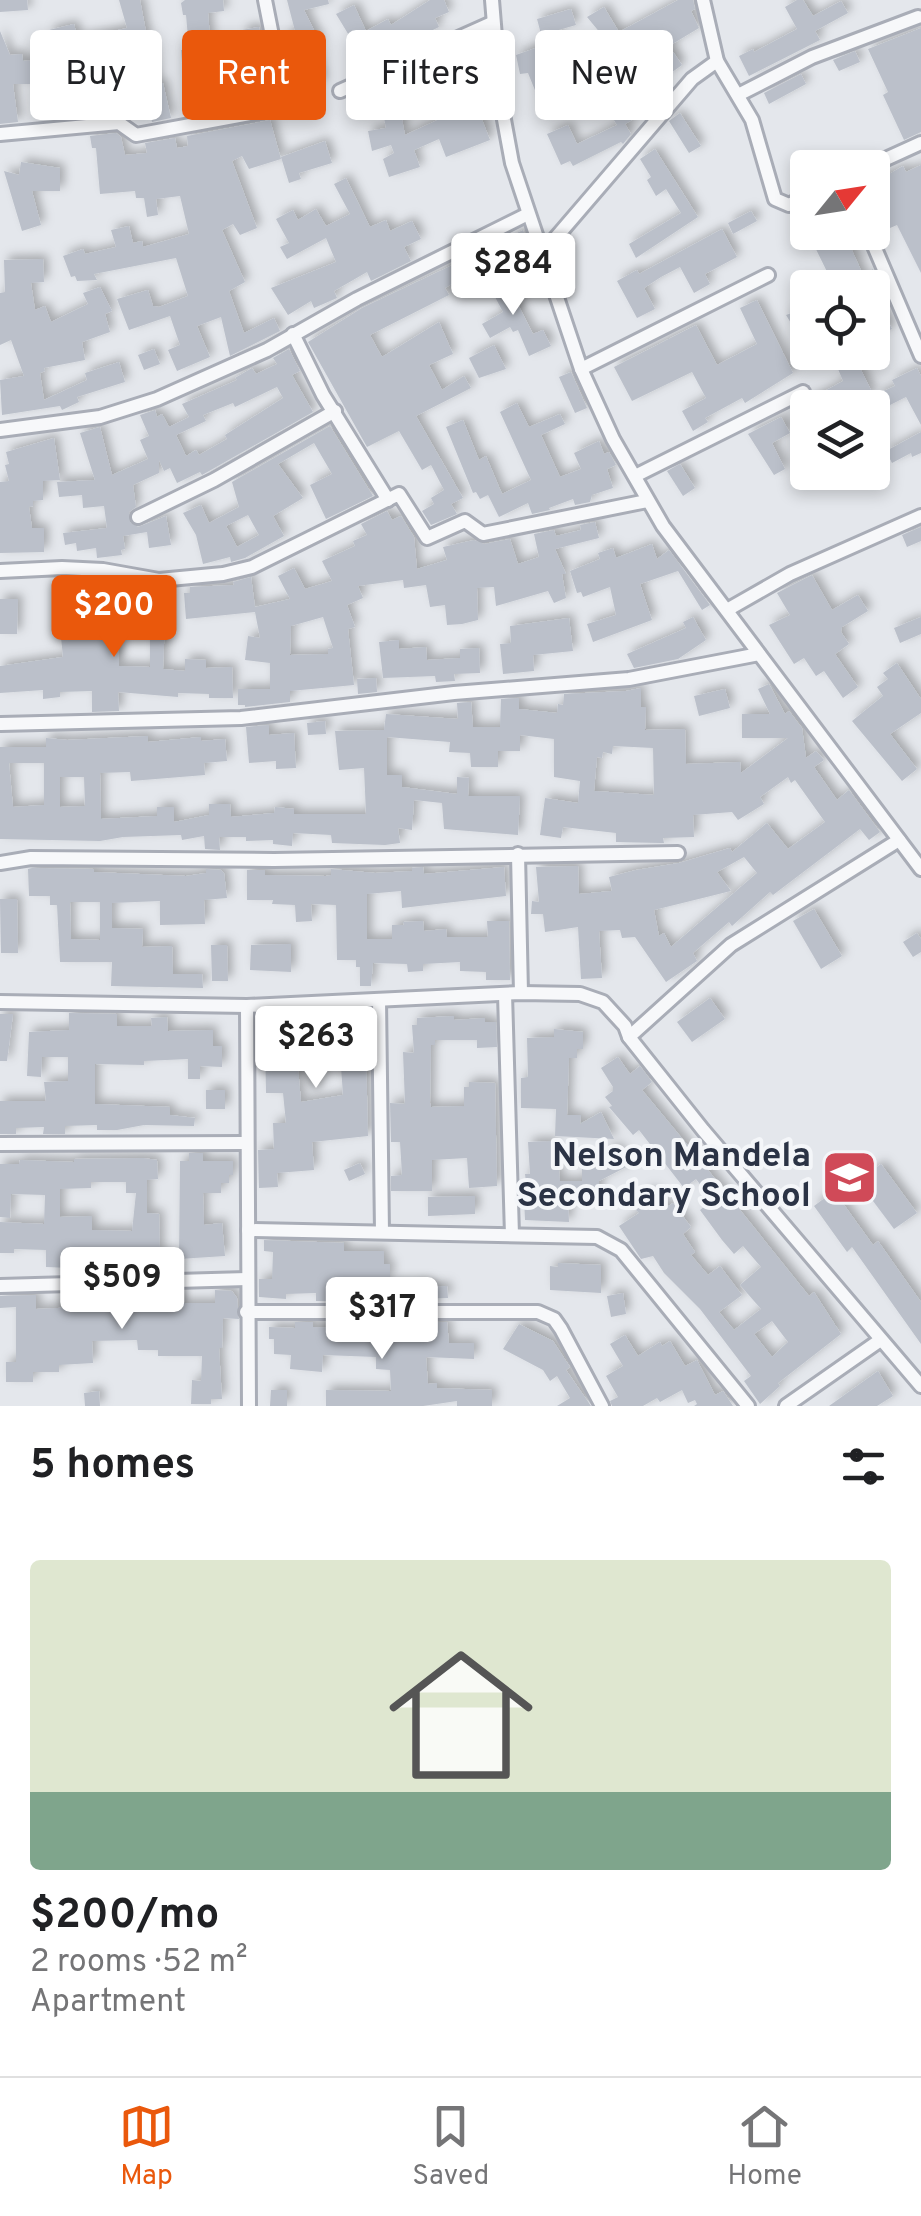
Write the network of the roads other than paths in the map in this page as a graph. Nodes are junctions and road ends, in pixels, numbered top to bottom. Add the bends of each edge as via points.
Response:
1 (264, 0) edge
2 (492, 0) edge
3 (703, 0) edge
4 (918, 17) dead end
5 (492, 23) junction
6 (716, 61) junction
7 (340, 92) dead end
8 (738, 95) junction
9 (0, 134) edge
10 (921, 143) edge
11 (890, 157) edge
12 (790, 205) edge
13 (528, 214) junction
14 (876, 250) edge
15 (541, 254) junction
16 (768, 275) dead end
17 (293, 334) junction
18 (921, 356) edge
19 (581, 370) junction
20 (790, 398) edge
21 (335, 411) junction
22 (0, 430) edge
23 (635, 476) junction
24 (388, 500) junction
25 (647, 500) junction
26 (921, 516) edge
27 (138, 517) dead end
28 (0, 570) edge
29 (727, 610) junction
30 (759, 654) junction
31 (1, 724) edge
32 (899, 840) junction
33 (678, 852) dead end
34 (518, 854) junction
35 (0, 862) edge
36 (921, 869) edge
37 (520, 993) junction
38 (505, 994) junction
39 (379, 1000) junction
40 (0, 1002) edge
41 (247, 1006) junction
42 (629, 1037) junction
43 (246, 1143) junction
44 (0, 1144) edge
45 (248, 1230) junction
46 (382, 1232) junction
47 (512, 1235) junction
48 (246, 1279) junction
49 (0, 1286) edge
50 (246, 1312) junction
51 (879, 1341) junction
52 (921, 1386) edge
53 (249, 1406) edge
54 (602, 1406) edge
55 (748, 1406) edge
56 (786, 1406) edge

1 - 9 street via 283,90 282,102 271,110 136,134 119,123
2 - 5 street
3 - 6 street
4 - 8 street via 812,57
5 - 7 street
5 - 13 street via 512,163
6 - 8 street
6 - 15 street via 692,79
8 - 12 street via 775,199
10 - 11 street
13 - 15 street
13 - 17 street
14 - 18 street
15 - 19 street
16 - 19 street
17 - 21 street
17 - 22 street via 127,410
19 - 23 street
20 - 23 street
21 - 24 street
21 - 27 street
23 - 25 street
24 - 25 street via 403,496 427,538 466,521 483,534
24 - 28 street via 223,574 159,580 103,570
25 - 29 street
26 - 29 street
29 - 30 street
30 - 31 street via 629,679 241,718
30 - 32 street
32 - 36 street
32 - 42 street via 731,945
33 - 34 street
34 - 35 street
34 - 37 street
37 - 38 street
37 - 42 street via 580,994 603,1002
38 - 39 street
38 - 47 street
39 - 41 street
39 - 46 street
40 - 41 street
41 - 43 street
42 - 51 street
43 - 44 street
43 - 45 street
45 - 46 street
45 - 48 street
46 - 47 street
47 - 55 street via 607,1240
48 - 49 street
48 - 50 street
50 - 53 street
50 - 54 street via 546,1314
51 - 52 street
51 - 56 street

